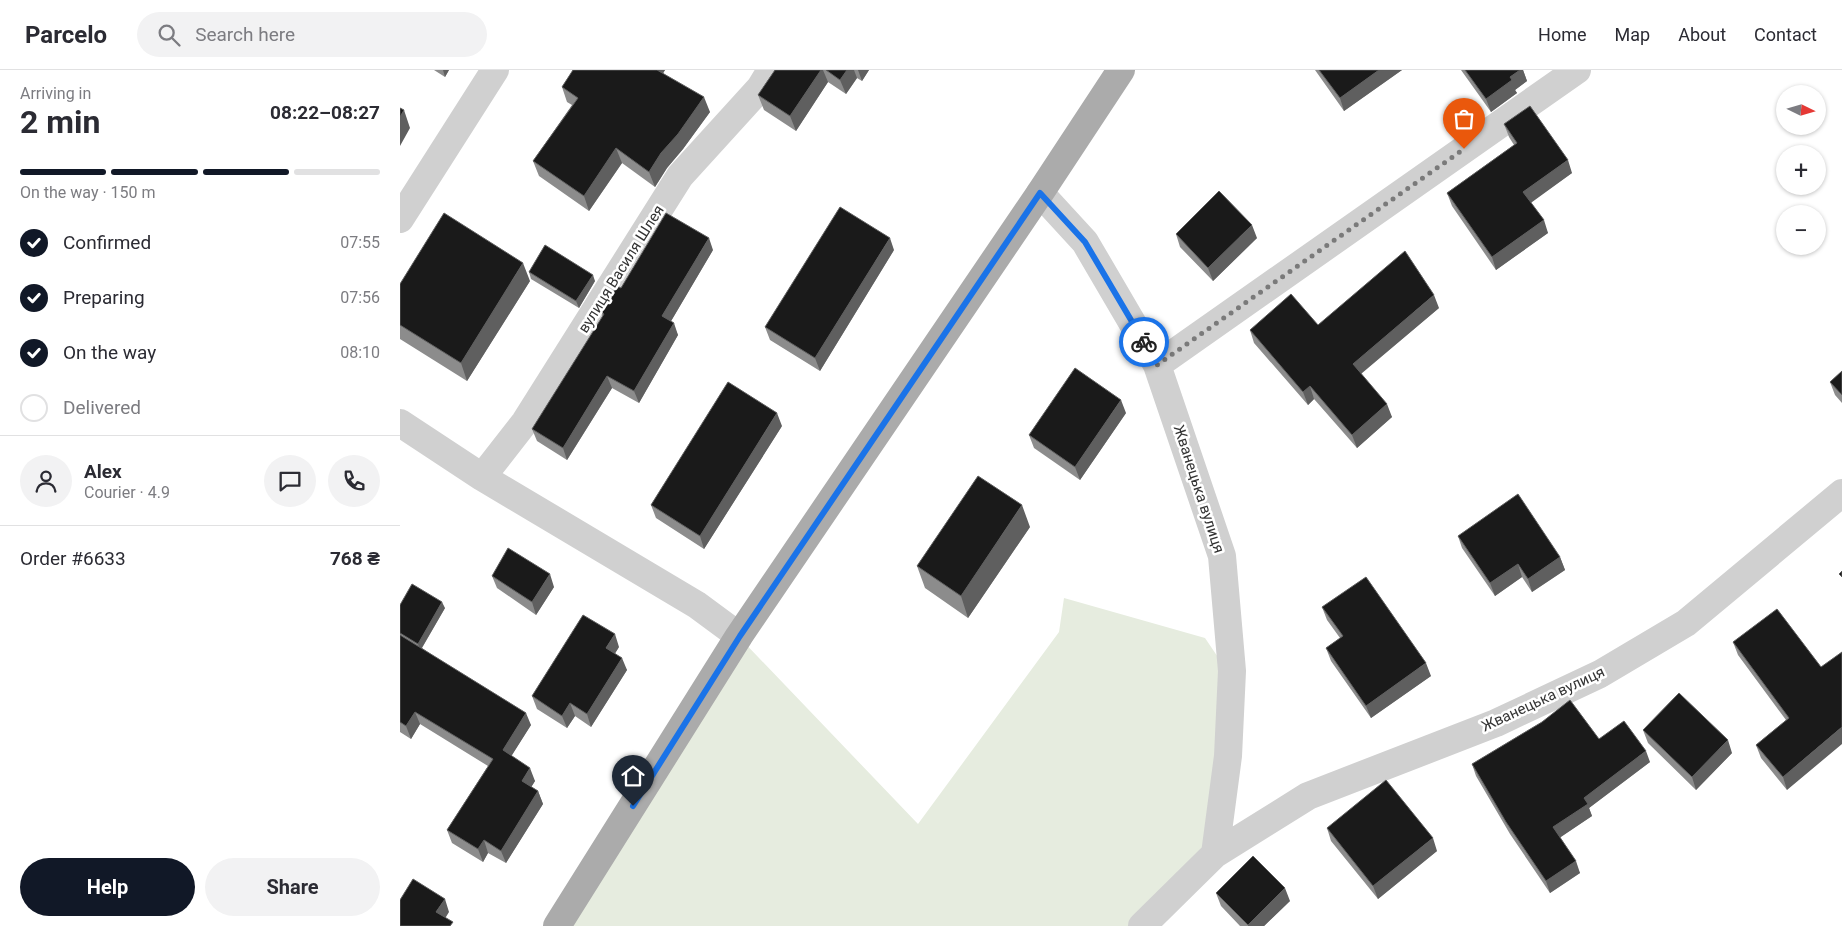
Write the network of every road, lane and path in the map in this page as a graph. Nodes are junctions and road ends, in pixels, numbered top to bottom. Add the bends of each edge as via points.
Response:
1 (495, 70) edge
2 (771, 70) edge
3 (1121, 70) edge
4 (1577, 70) edge
5 (1040, 193) junction
6 (400, 219) edge
7 (1157, 365) junction
8 (400, 422) edge
9 (482, 477) junction
10 (1842, 493) edge
11 (740, 636) junction
12 (1215, 854) junction
13 (557, 926) edge
14 (1142, 926) edge

1 - 6 street
2 - 9 street, вулиця Василя Шлея via 760,88 680,176 525,422
3 - 5 main road
4 - 7 street
5 - 7 street, Жванецька вулиця via 1085,242
5 - 11 main road
7 - 12 street, Жванецька вулиця via 1222,556 1232,671 1228,756
8 - 9 street
9 - 11 street via 697,605
10 - 12 street, Жванецька вулиця via 1686,623 1600,674 1496,723 1308,796
11 - 13 main road
12 - 14 street, Жванецька вулиця

